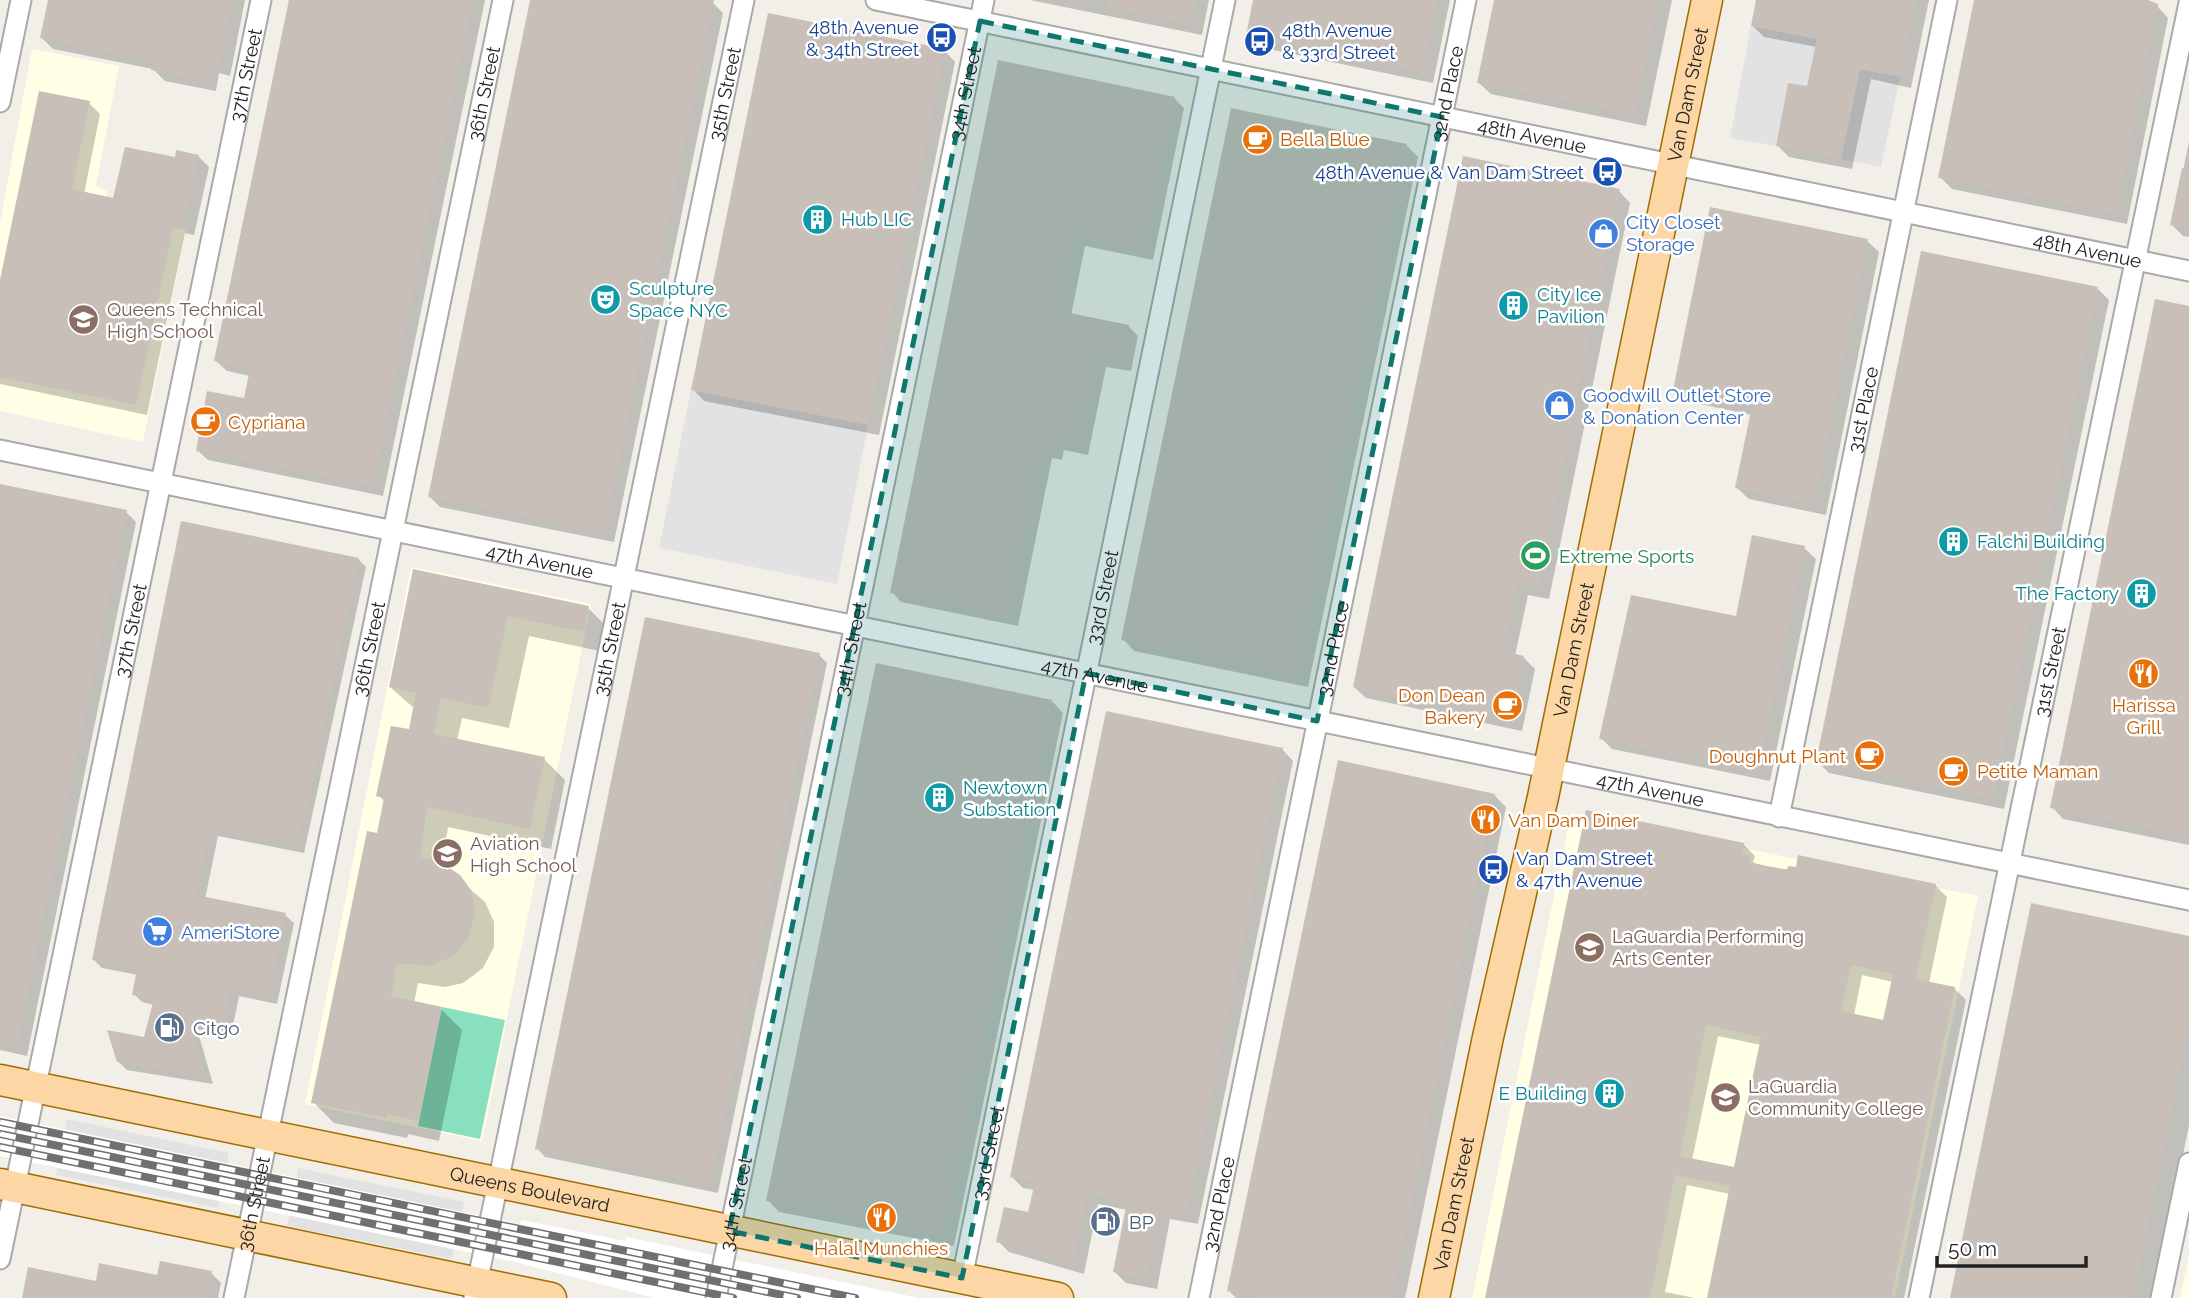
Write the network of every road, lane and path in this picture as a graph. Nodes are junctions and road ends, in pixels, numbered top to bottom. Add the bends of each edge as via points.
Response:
1 (21, 0) edge
2 (261, 0) edge
3 (503, 0) edge
4 (744, 0) edge
5 (876, 0) edge
6 (984, 0) edge
7 (1225, 0) edge
8 (1466, 0) edge
9 (1707, 0) edge
10 (1947, 0) edge
11 (2189, 3) edge
12 (980, 21) junction
13 (1211, 69) junction
14 (0, 102) edge
15 (1442, 117) junction
16 (1673, 165) junction
17 (1904, 214) junction
18 (2135, 260) junction
19 (2189, 271) edge
20 (0, 450) edge
21 (163, 483) junction
22 (393, 531) junction
23 (624, 579) junction
24 (855, 626) junction
25 (1086, 673) junction
26 (1317, 721) junction
27 (1548, 769) junction
28 (1779, 817) junction
29 (2011, 864) junction
30 (2189, 900) edge
31 (0, 1080) edge
32 (36, 1088) junction
33 (267, 1135) junction
34 (2189, 1163) edge
35 (499, 1182) junction
36 (7, 1185) edge
37 (729, 1231) junction
38 (247, 1235) junction
39 (0, 1259) edge
40 (962, 1279) junction
41 (475, 1290) edge
42 (234, 1298) edge
43 (551, 1298) edge
44 (716, 1298) edge
45 (1058, 1298) edge
46 (1199, 1298) edge
47 (1434, 1298) edge
48 (1919, 1298) edge
49 (2161, 1298) edge

1 - 14 street
2 - 21 street, 37th Street
3 - 22 street, 36th Street
4 - 23 street, 35th Street
5 - 12 street, 48th Avenue
6 - 12 street, 34th Street
7 - 13 street, 33rd Street
8 - 15 street, 32nd Place
9 - 16 main road, Van Dam Street
10 - 17 street, 31st Place
11 - 18 street, 31st Street
12 - 13 street, 48th Avenue
12 - 24 street, 34th Street
13 - 15 street, 48th Avenue
13 - 25 street, 33rd Street
15 - 16 street, 48th Avenue
15 - 26 street, 32nd Place
16 - 17 street, 48th Avenue
16 - 27 main road, Van Dam Street
17 - 18 street, 48th Avenue
17 - 28 street, 31st Place
18 - 19 street, 48th Avenue
18 - 29 street, 31st Street
20 - 21 street, 47th Avenue
21 - 22 street, 47th Avenue
21 - 32 street, 37th Street
22 - 23 street, 47th Avenue
22 - 33 street, 36th Street
23 - 24 street, 47th Avenue
23 - 35 street, 35th Street
24 - 25 street, 47th Avenue
24 - 37 street, 34th Street
25 - 26 street, 47th Avenue
25 - 40 street, 33rd Street
26 - 27 street, 47th Avenue
26 - 46 street, 32nd Place
27 - 28 street, 47th Avenue
27 - 47 main road, Van Dam Street
28 - 29 street, 47th Avenue
29 - 30 street, 47th Avenue
29 - 48 street, 31st Street
31 - 32 main road, Queens Boulevard
32 - 33 main road, Queens Boulevard
32 - 36 street, 37th Street
33 - 35 main road, Queens Boulevard
33 - 38 street, 36th Street
34 - 49 street
35 - 37 main road, Queens Boulevard
35 - 41 street, 35th Street
36 - 38 main road
36 - 39 street, 37th Street
37 - 40 main road, Queens Boulevard
37 - 44 street, 34th Street
38 - 41 main road
38 - 42 street, 36th Street
40 - 45 main road, Queens Boulevard
41 - 43 main road

